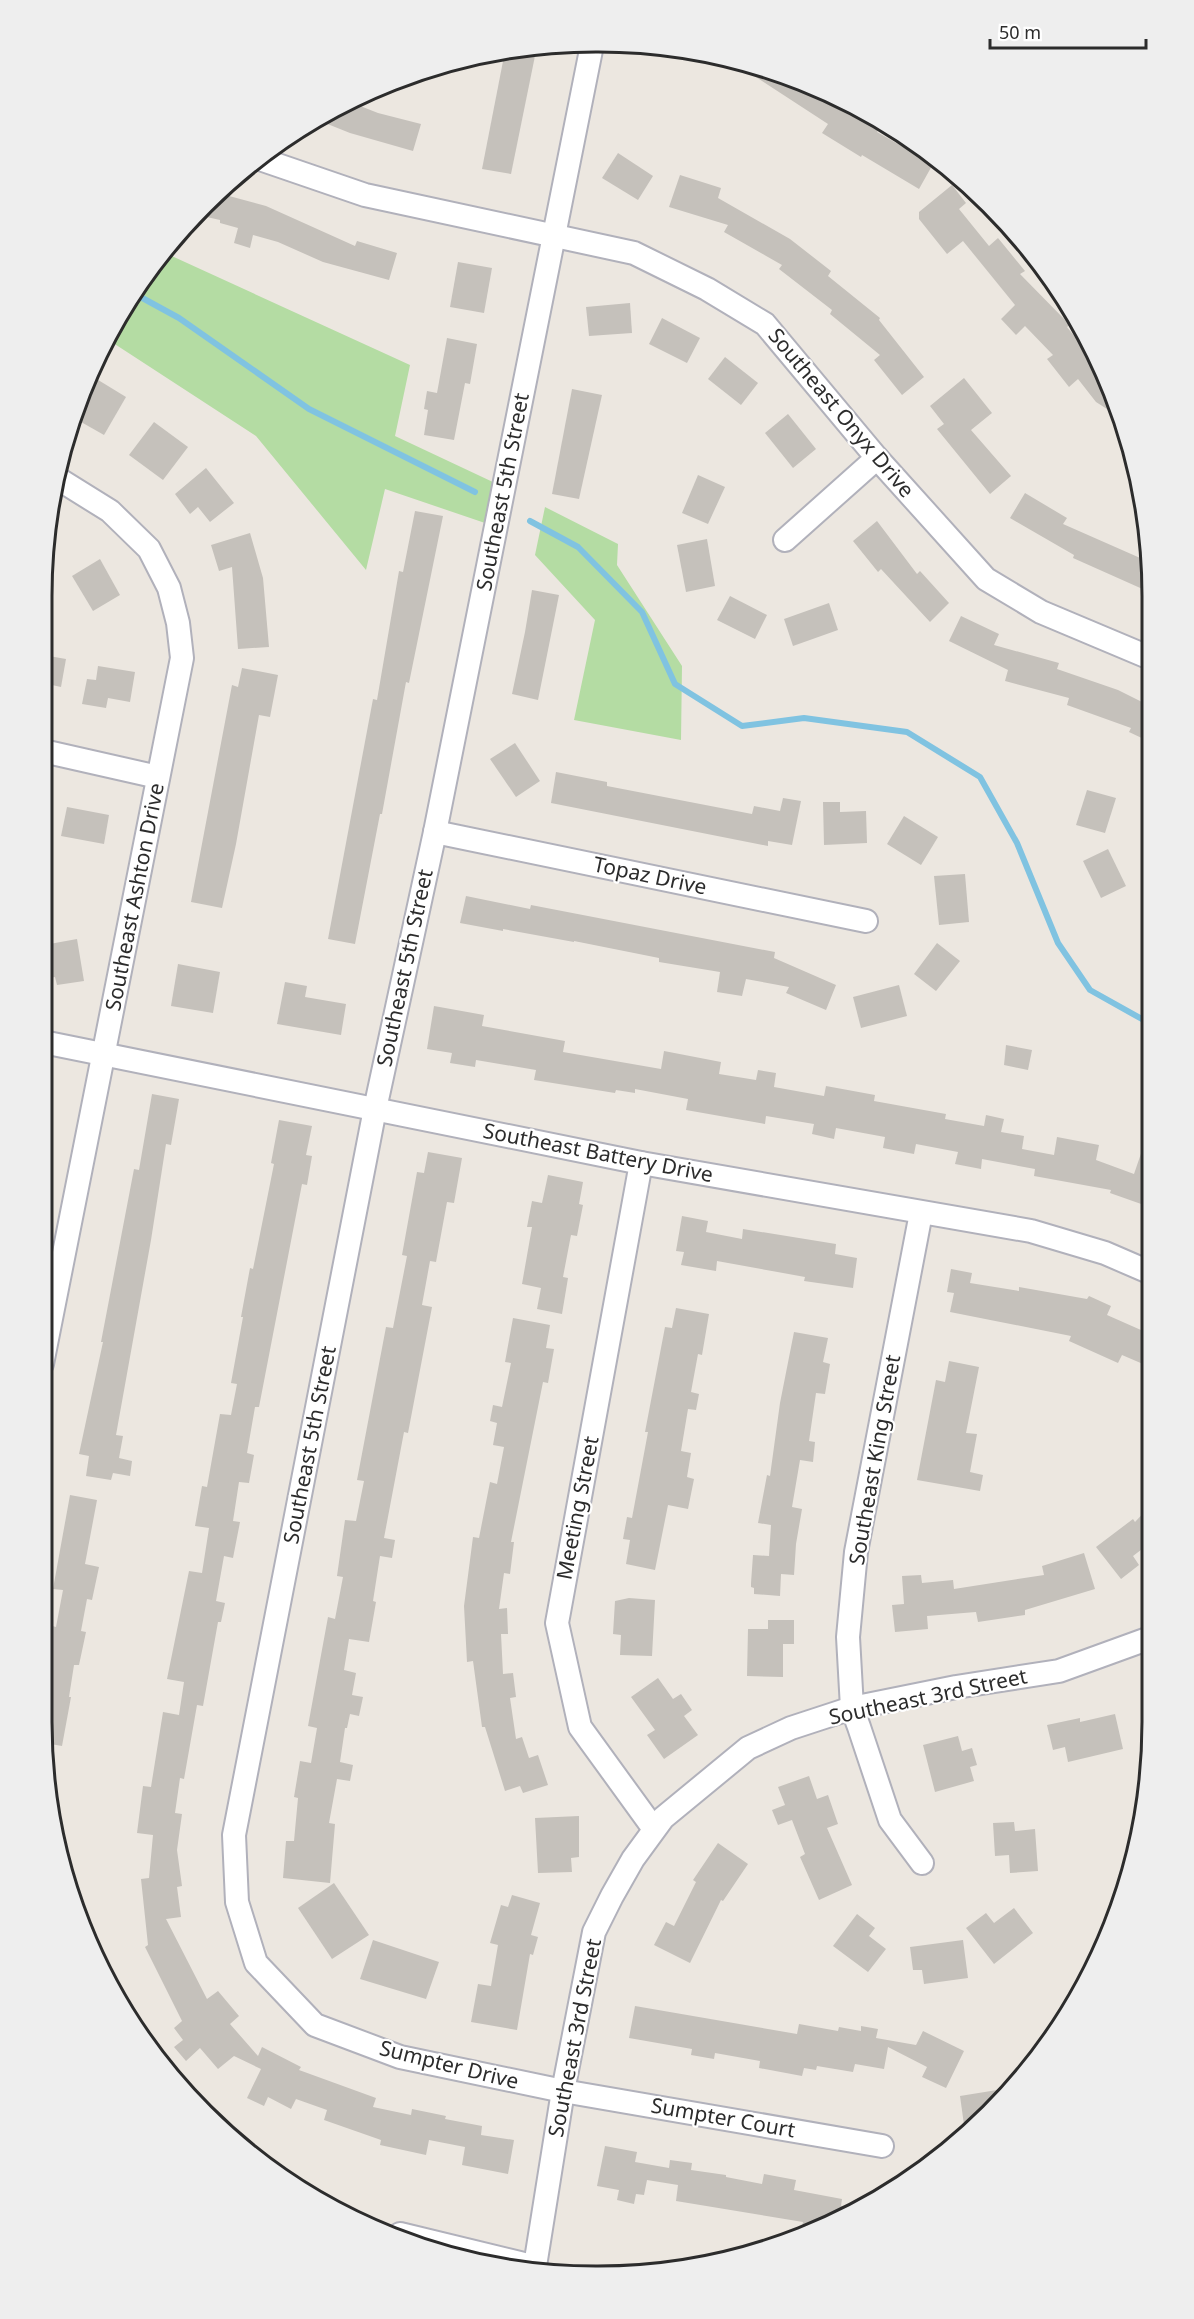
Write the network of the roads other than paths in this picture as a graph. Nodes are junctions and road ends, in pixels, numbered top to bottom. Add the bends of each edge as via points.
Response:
1 (591, 52) edge
2 (270, 162) edge
3 (554, 236) junction
4 (877, 458) junction
5 (65, 483) edge
6 (785, 540) dead end
7 (1142, 654) edge
8 (52, 753) edge
9 (158, 777) junction
10 (435, 832) junction
11 (866, 921) dead end
12 (52, 1044) edge
13 (104, 1054) junction
14 (375, 1109) junction
15 (640, 1163) junction
16 (921, 1213) junction
17 (1142, 1269) edge
18 (52, 1314) edge
19 (1142, 1641) edge
20 (852, 1708) junction
21 (654, 1829) junction
22 (922, 1863) dead end
23 (237, 1893) joint
24 (563, 2091) junction
25 (882, 2145) dead end
26 (445, 2245) edge
27 (495, 2257) edge
28 (535, 2263) edge

1 - 3 street, Southeast 5th Street
2 - 3 street, Southeast Onyx Drive via 365,195
3 - 4 street, Southeast Onyx Drive via 633,253 707,288 765,324
3 - 10 street, Southeast 5th Street
4 - 6 street
4 - 7 street, Southeast Onyx Drive via 986,579 1041,612
5 - 9 street, Southeast Ashton Drive via 110,511 149,549 169,588 182,658
8 - 9 street
9 - 13 street, Southeast Ashton Drive
10 - 11 street, Topaz Drive
10 - 14 street, Southeast 5th Street
12 - 13 street, Southeast Battery Drive
13 - 14 street, Southeast Battery Drive
13 - 18 street, Southeast Ashton Drive
14 - 15 street, Southeast Battery Drive
14 - 23 street, Southeast 5th Street via 234,1835
15 - 16 street, Southeast Battery Drive
15 - 21 street, Meeting Street via 557,1623 580,1727
16 - 17 street, Southeast Battery Drive via 1031,1231 1105,1253
16 - 20 street, Southeast King Street via 856,1552 848,1637
19 - 20 street, Southeast 3rd Street via 1059,1671
20 - 21 street, Southeast 3rd Street via 791,1728 748,1748
20 - 22 street, Southeast King Street via 890,1820
21 - 24 street, Southeast 3rd Street via 633,1859 594,1932
23 - 24 street, Sumpter Drive via 256,1963 315,2025 400,2057
24 - 25 street, Sumpter Court
24 - 28 street, Southeast 3rd Street
26 - 27 street

